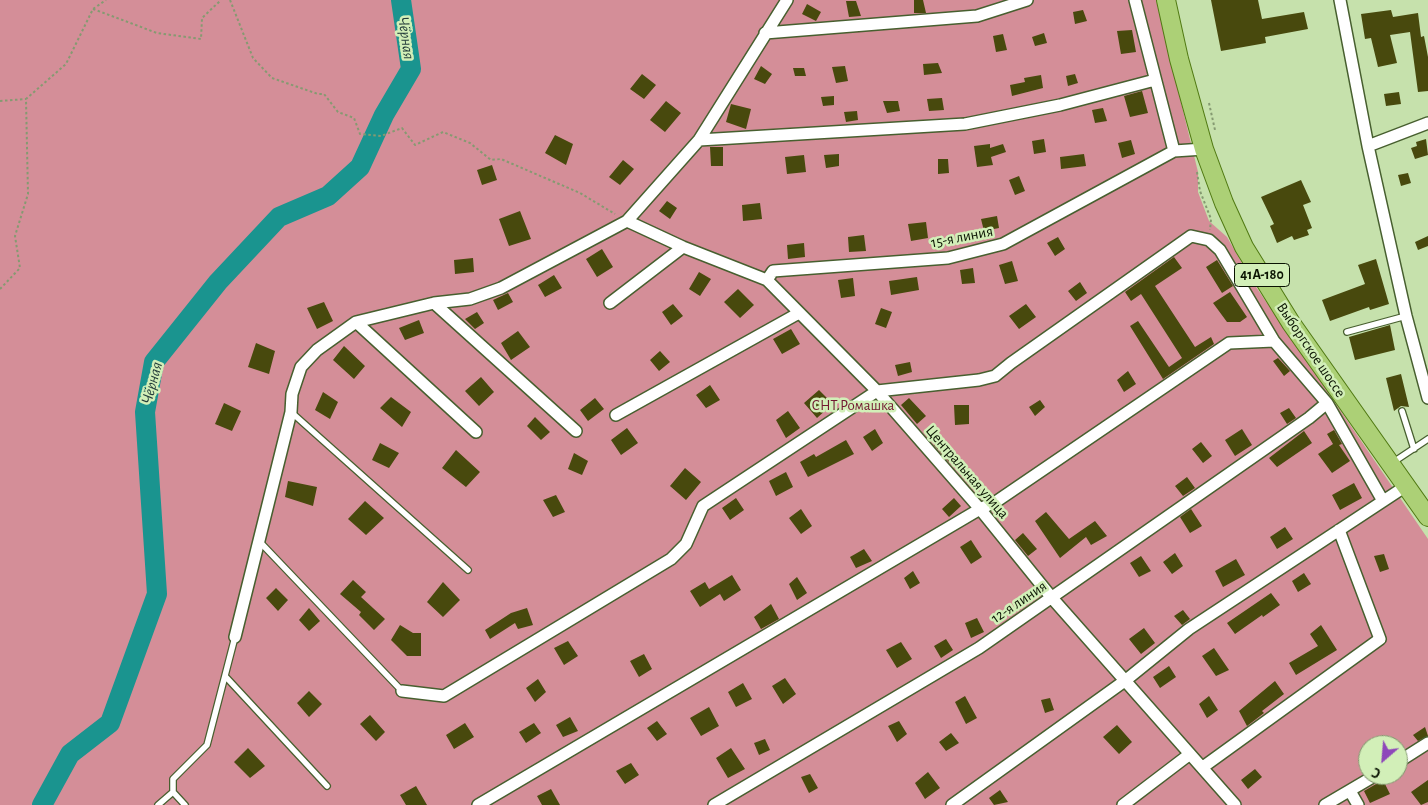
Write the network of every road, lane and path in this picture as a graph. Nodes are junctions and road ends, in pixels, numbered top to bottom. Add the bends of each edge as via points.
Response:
1 (106, 0) edge
2 (222, 0) edge
3 (230, 0) edge
4 (787, 0) edge
5 (1027, 0) edge
6 (1135, 0) edge
7 (1166, 0) edge
8 (1340, 0) edge
9 (93, 9) junction
10 (765, 33) junction
11 (1155, 80) junction
12 (26, 99) junction
13 (0, 100) edge
14 (1428, 123) edge
15 (699, 140) junction
16 (1368, 146) junction
17 (1174, 151) junction
18 (1200, 157) junction
19 (627, 221) junction
20 (1208, 240) junction
21 (683, 248) junction
22 (767, 280) junction
23 (0, 289) edge
24 (434, 303) junction
25 (610, 303) dead end
26 (799, 313) junction
27 (1406, 316) junction
28 (356, 322) junction
29 (1348, 332) dead end
30 (1274, 341) junction
31 (1426, 377) edge
32 (877, 391) junction
33 (1428, 398) edge
34 (1327, 403) junction
35 (1402, 411) dead end
36 (291, 412) junction
37 (616, 416) dead end
38 (576, 431) dead end
39 (476, 432) dead end
40 (1428, 440) edge
41 (1414, 449) junction
42 (1391, 464) junction
43 (1406, 486) junction
44 (1383, 501) junction
45 (980, 508) junction
46 (1428, 517) edge
47 (1339, 530) junction
48 (259, 541) junction
49 (468, 570) dead end
50 (1052, 598) junction
51 (235, 637) joint
52 (225, 676) junction
53 (1126, 680) junction
54 (402, 691) joint
55 (1428, 743) edge
56 (1190, 754) junction
57 (1408, 756) edge
58 (1203, 767) junction
59 (1360, 785) edge
60 (327, 786) dead end
61 (1350, 791) junction
62 (173, 792) junction
63 (158, 805) edge
64 (185, 805) edge
65 (478, 805) edge
66 (714, 805) edge
67 (952, 805) edge
68 (1123, 805) edge
69 (1235, 805) edge
70 (1324, 805) edge
71 (1358, 805) edge

1 - 9 path
2 - 9 path via 202,18 201,39 157,33
3 - 19 path via 253,58 272,78 324,94 338,112 354,118 360,134 381,136 402,128 415,145 443,132 470,143 491,160 501,159 580,193
4 - 10 street
5 - 10 street via 977,16
6 - 11 street
7 - 18 main road, Выборгское шоссе / 41А-180
8 - 16 street
9 - 12 path via 66,64
10 - 15 street
11 - 15 street via 1060,105 965,124
11 - 17 street
12 - 13 path
12 - 23 path via 28,194 15,236 20,268
14 - 16 street
15 - 19 street
16 - 27 street
17 - 18 street, 15-я линия
17 - 22 street, 15-я линия via 1003,244 948,258 773,271
18 - 20 path via 1200,191 1211,219
18 - 42 main road, Выборгское шоссе / 41А-180 via 1244,247 1291,323
19 - 21 street, Центральная улица
19 - 24 street via 501,288 470,300
20 - 30 street via 1220,250
20 - 32 street via 1191,236 995,376
21 - 22 street, Центральная улица
21 - 25 street
22 - 26 street, Центральная улица
24 - 28 street
24 - 38 street
26 - 32 street, Центральная улица
26 - 37 street
27 - 29 lane
27 - 31 street
28 - 36 street via 317,350 301,367 292,394
28 - 39 street
30 - 34 street
30 - 45 street via 1229,343 997,501
31 - 33 street
32 - 45 street, Центральная улица
32 - 54 street via 703,506 686,544 671,559 444,696
34 - 44 street
34 - 50 street, 12-я линия
35 - 41 lane
36 - 48 street
36 - 49 lane
40 - 41 lane
41 - 42 lane
42 - 43 main road, Выборгское шоссе / 41А-180
43 - 44 street
43 - 46 main road, Выборгское шоссе / 41А-180
44 - 47 street
45 - 50 street, Центральная улица
45 - 65 street
47 - 53 street via 1189,629
47 - 58 street via 1380,639
48 - 51 street
48 - 54 lane
50 - 53 street, Центральная улица
50 - 66 street, 12-я линия via 979,648
51 - 52 lane
52 - 60 lane
52 - 62 lane via 207,745 173,779
53 - 56 street, Центральная улица
53 - 67 street
55 - 57 street
56 - 58 street, Центральная улица
56 - 68 street
58 - 69 street, Центральная улица
59 - 61 street
61 - 70 street
61 - 71 street
62 - 63 lane
62 - 64 lane

